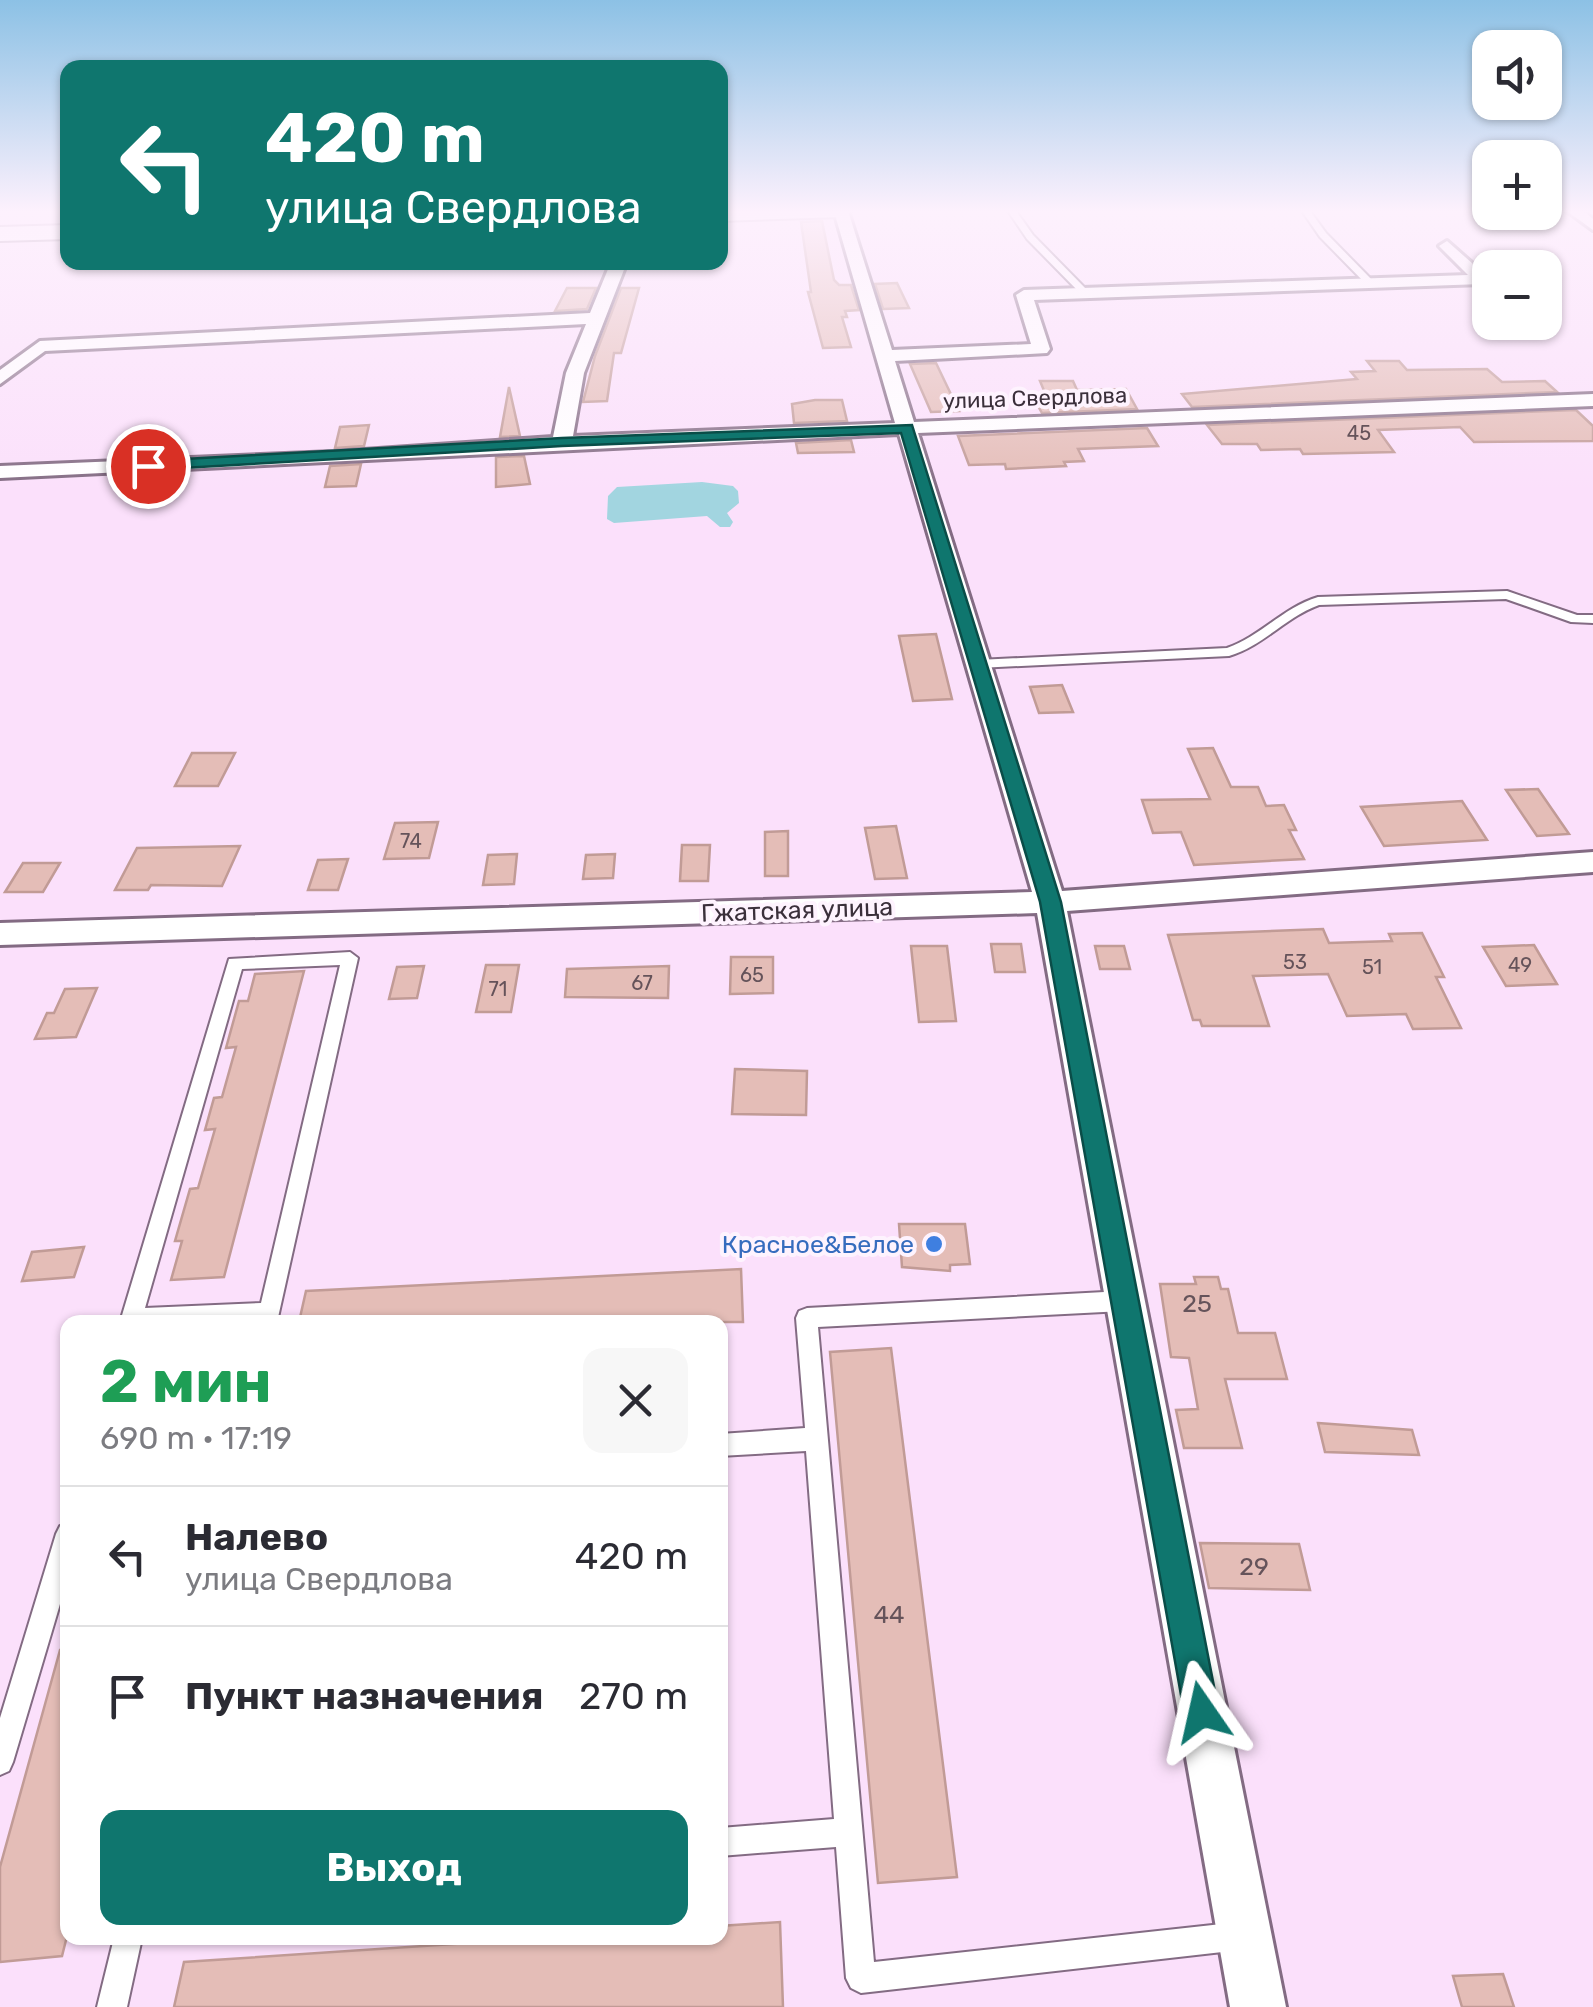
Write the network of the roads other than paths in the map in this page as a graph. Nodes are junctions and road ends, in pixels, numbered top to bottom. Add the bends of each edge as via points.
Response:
1 (603, 305) edge
2 (869, 305) edge
3 (1027, 305) edge
4 (598, 318) junction
5 (885, 356) junction
6 (0, 380) edge
7 (1593, 400) edge
8 (907, 428) junction
9 (562, 442) junction
10 (0, 472) edge
11 (1593, 619) edge
12 (978, 664) junction
13 (1593, 862) edge
14 (1050, 902) junction
15 (0, 934) edge
16 (1123, 1301) junction
17 (131, 1315) edge
18 (269, 1315) edge
19 (816, 1439) junction
20 (728, 1444) edge
21 (60, 1561) edge
22 (0, 1762) edge
23 (849, 1832) junction
24 (728, 1841) edge
25 (1244, 1936) junction
26 (126, 1945) edge
27 (112, 2007) edge
28 (1258, 2007) edge

1 - 4 street
2 - 5 street
3 - 5 street via 1041,349
4 - 6 street via 40,346
4 - 9 street via 575,374
5 - 8 street
7 - 8 street, улица Свердлова
8 - 9 street, улица Свердлова
8 - 12 street
9 - 10 street, улица Свердлова
11 - 12 lane via 1508,595 1318,602 1304,604 1252,646 1229,652
12 - 14 street
13 - 14 street, Гжатская улица
14 - 15 street, Гжатская улица
14 - 16 street
16 - 19 lane via 806,1318
16 - 25 street
17 - 18 lane via 235,963 350,958
19 - 20 lane
19 - 23 lane
21 - 22 lane
23 - 24 lane
23 - 25 lane via 861,1978
25 - 28 street
26 - 27 lane

